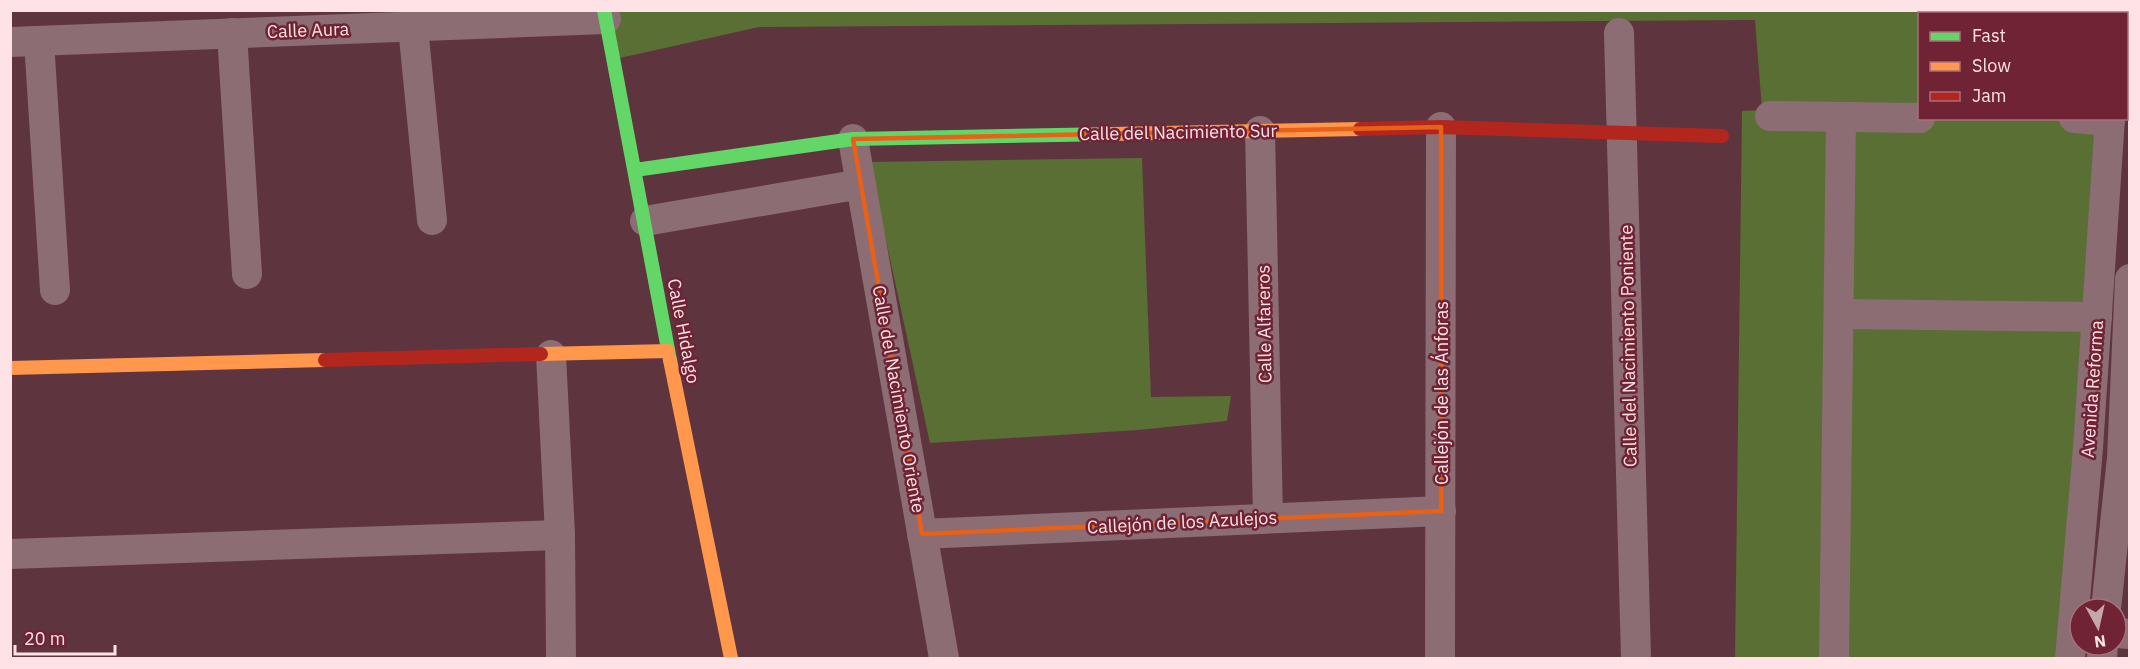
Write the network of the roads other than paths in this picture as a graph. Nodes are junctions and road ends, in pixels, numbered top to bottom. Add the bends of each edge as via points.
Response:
1 (605, 15) edge
2 (413, 27) junction
3 (232, 33) junction
4 (1619, 33) dead end
5 (25, 41) edge
6 (1770, 116) dead end
7 (1841, 118) junction
8 (1918, 118) edge
9 (2110, 120) edge
10 (1441, 127) junction
11 (1260, 130) junction
12 (1623, 132) junction
13 (1722, 136) dead end
14 (853, 139) junction
15 (635, 170) junction
16 (861, 184) junction
17 (432, 220) dead end
18 (645, 221) junction
19 (247, 274) dead end
20 (55, 290) dead end
21 (2129, 292) edge
22 (1839, 314) junction
23 (2097, 317) junction
24 (668, 351) junction
25 (551, 355) junction
26 (10, 368) edge
27 (2088, 448) junction
28 (2126, 458) edge
29 (1441, 511) junction
30 (1268, 518) junction
31 (922, 534) junction
32 (560, 535) junction
33 (10, 554) edge
34 (2108, 597) edge
35 (561, 658) edge
36 (731, 658) edge
37 (944, 658) edge
38 (1440, 658) edge
39 (1636, 658) edge
40 (1834, 658) edge
41 (2070, 658) edge

1 - 2 street, Calle Aura
1 - 15 street, Calle Hidalgo
2 - 3 street, Calle Aura
2 - 17 street
3 - 5 street, Calle Aura
3 - 19 street
4 - 12 street, Calle del Nacimiento Poniente
5 - 20 street
6 - 7 street
7 - 8 street
7 - 22 street
9 - 23 street, Avenida Reforma
10 - 11 street, Calle del Nacimiento Sur
10 - 12 street, Calle del Nacimiento Sur
10 - 29 street, Callejón de las Ánforas
11 - 14 street, Calle del Nacimiento Sur
11 - 30 street, Calle Alfareros
12 - 13 street, Calle del Nacimiento Sur
12 - 39 street, Calle del Nacimiento Poniente
14 - 15 street, Calle del Nacimiento Sur
14 - 16 street, Calle del Nacimiento Oriente
15 - 18 street, Calle Hidalgo
16 - 18 street
16 - 31 street, Calle del Nacimiento Oriente
18 - 24 street, Calle Hidalgo
21 - 28 street, Avenida Reforma
22 - 23 street
22 - 40 street
23 - 27 street, Avenida Reforma
24 - 25 street
24 - 36 street, Calle Hidalgo
25 - 26 street
25 - 32 street
27 - 28 street
27 - 41 street, Avenida Reforma
28 - 34 street, Avenida Reforma
29 - 30 street, Callejón de los Azulejos
29 - 38 street, Callejón de las Ánforas
30 - 31 street, Callejón de los Azulejos
31 - 37 street, Calle del Nacimiento Oriente
32 - 33 street
32 - 35 street

